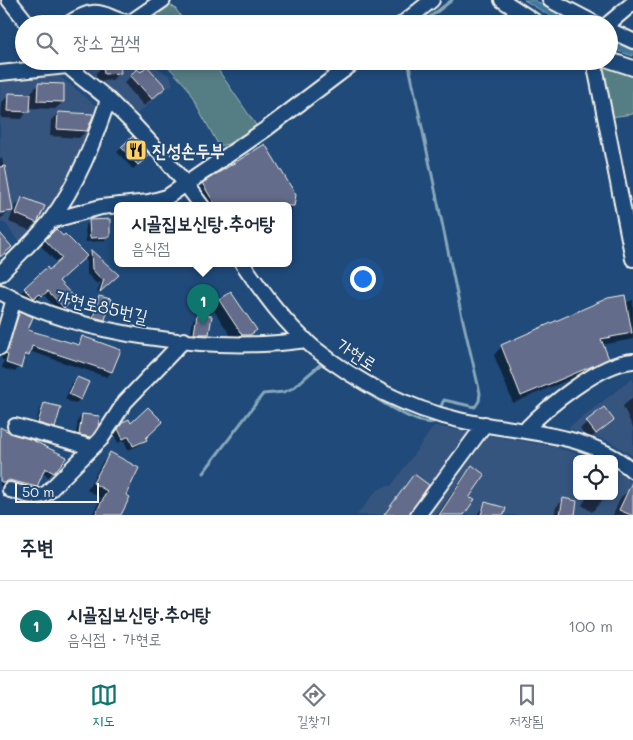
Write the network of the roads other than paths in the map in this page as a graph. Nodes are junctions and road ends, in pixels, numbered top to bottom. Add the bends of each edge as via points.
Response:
1 (9, 0) edge
2 (163, 0) edge
3 (432, 0) edge
4 (502, 0) edge
5 (550, 0) edge
6 (633, 3) edge
7 (21, 15) edge
8 (78, 15) edge
9 (116, 15) edge
10 (141, 15) edge
11 (413, 15) edge
12 (525, 15) edge
13 (579, 15) edge
14 (618, 16) edge
15 (618, 34) edge
16 (633, 41) edge
17 (618, 63) edge
18 (633, 68) edge
19 (22, 70) edge
20 (72, 70) edge
21 (344, 70) edge
22 (596, 70) edge
23 (0, 73) edge
24 (108, 100) junction
25 (186, 184) junction
26 (149, 202) edge
27 (199, 202) edge
28 (114, 206) edge
29 (50, 221) junction
30 (633, 259) edge
31 (245, 267) edge
32 (0, 274) edge
33 (0, 292) edge
34 (14, 299) junction
35 (184, 340) junction
36 (306, 340) junction
37 (0, 348) edge
38 (633, 361) edge
39 (485, 424) junction
40 (15, 426) dead end
41 (524, 430) junction
42 (91, 447) junction
43 (633, 470) edge
44 (10, 490) dead end
45 (418, 515) edge

1 - 7 street
2 - 10 street
3 - 11 street
4 - 12 street
5 - 13 street
6 - 14 street
8 - 9 street via 96,5
15 - 16 street
17 - 18 street
19 - 23 street
20 - 24 street
21 - 25 street
22 - 30 street
24 - 25 street via 150,140
24 - 29 street via 83,165
25 - 26 street via 167,197
25 - 27 street
28 - 29 street
29 - 32 street
31 - 36 street, 가현로 via 272,304
33 - 34 street, 가현로85번길
34 - 35 street, 가현로85번길 via 85,325
34 - 37 street
35 - 36 street, 가현로85번길 via 244,345
35 - 42 street via 125,402 101,439
36 - 39 street, 가현로 via 353,376 400,402 424,411
38 - 41 street via 598,373 545,409
39 - 41 street, 가현로
39 - 45 street
40 - 42 street
41 - 43 street, 가현로 via 598,450
42 - 44 street via 41,496

